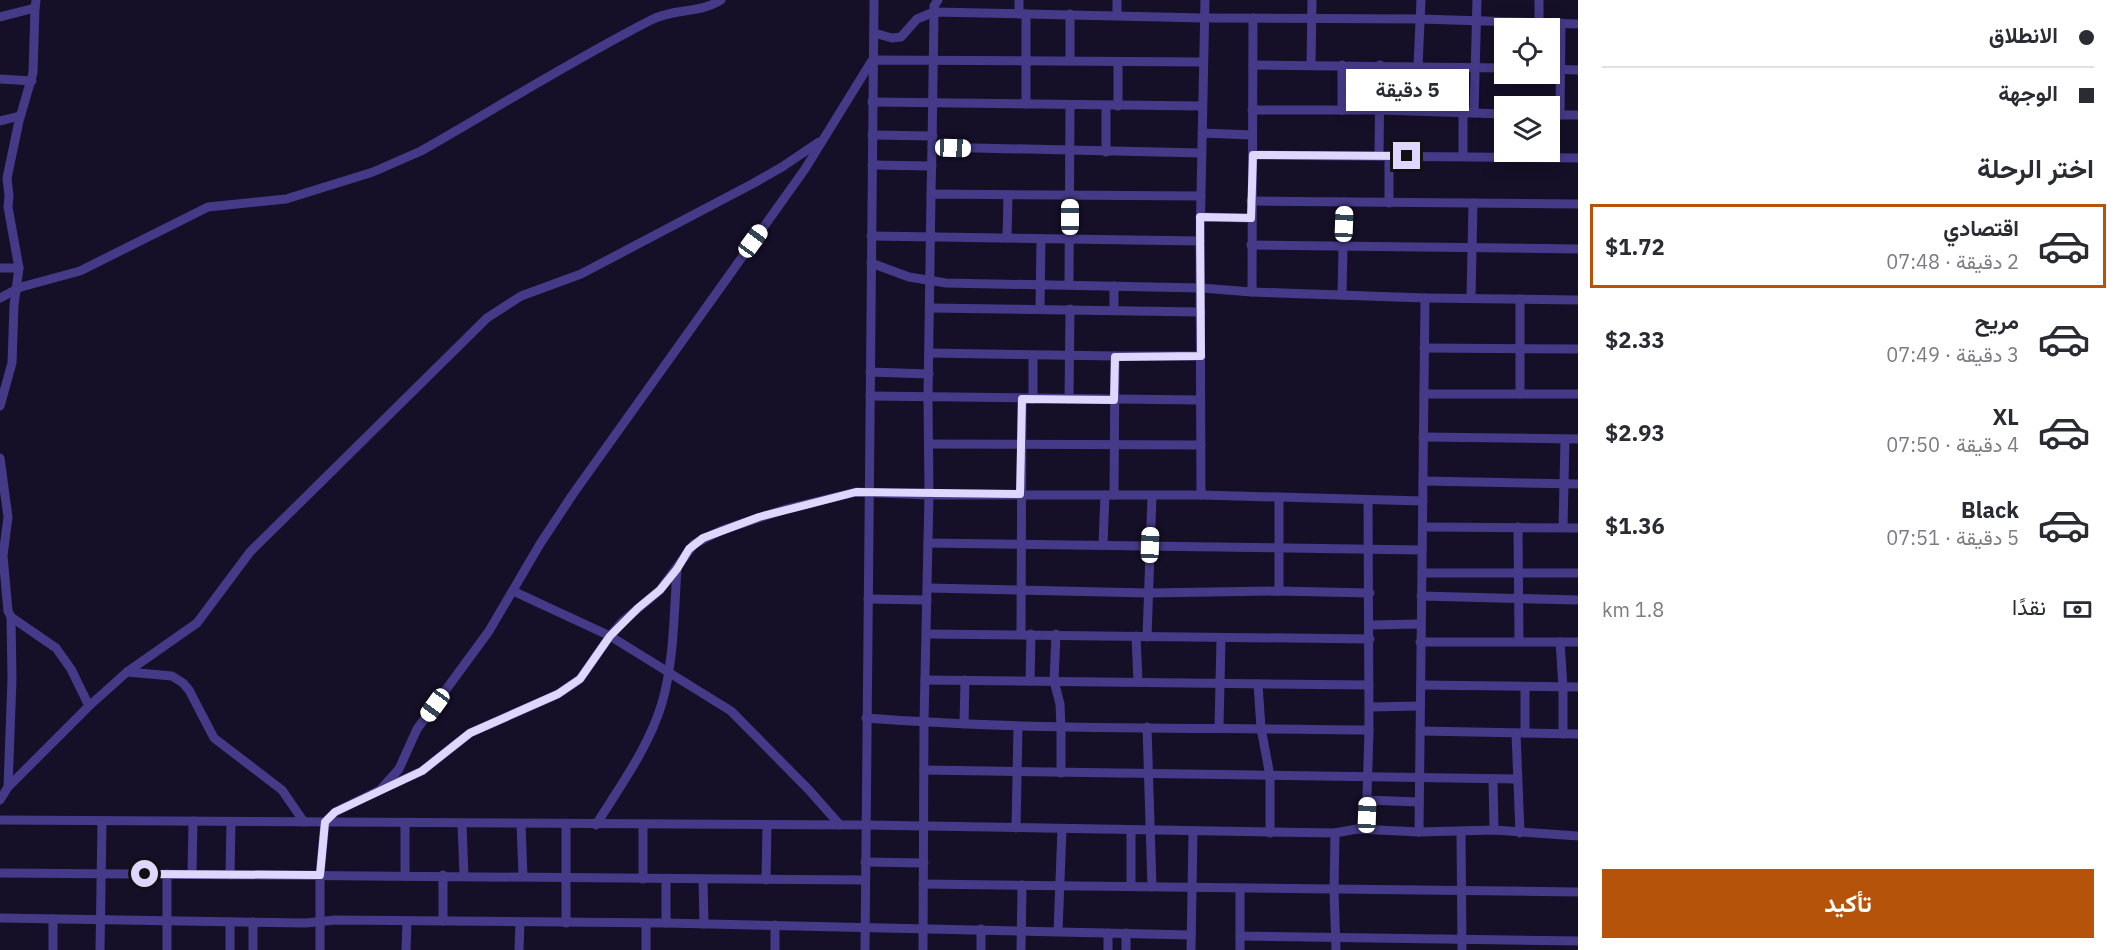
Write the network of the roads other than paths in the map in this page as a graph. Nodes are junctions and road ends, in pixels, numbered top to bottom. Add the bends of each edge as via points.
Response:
1 (721, 0) edge
2 (874, 0) edge
3 (938, 0) edge
4 (1019, 0) edge
5 (1117, 0) edge
6 (1205, 0) edge
7 (1312, 0) edge
8 (1421, 0) edge
9 (1477, 0) edge
10 (1539, 0) edge
11 (36, 4) edge
12 (934, 12) junction
13 (1023, 14) junction
14 (1070, 14) junction
15 (1117, 15) junction
16 (0, 17) edge
17 (1204, 18) junction
18 (1253, 18) junction
19 (1312, 18) junction
20 (1539, 18) edge
21 (1420, 19) junction
22 (1477, 21) junction
23 (1494, 21) edge
24 (1561, 23) joint
25 (1578, 24) edge
26 (1560, 31) edge
27 (874, 33) junction
28 (933, 59) junction
29 (1027, 59) junction
30 (873, 60) junction
31 (1070, 60) junction
32 (1118, 62) junction
33 (1202, 62) junction
34 (1253, 65) junction
35 (1311, 65) junction
36 (1342, 65) junction
37 (1380, 65) junction
38 (1418, 66) junction
39 (1475, 68) junction
40 (1494, 68) edge
41 (1560, 69) edge
42 (1578, 70) edge
43 (0, 79) edge
44 (32, 81) junction
45 (872, 102) junction
46 (933, 103) junction
47 (1026, 104) junction
48 (1071, 105) junction
49 (1106, 106) junction
50 (1118, 106) junction
51 (1202, 106) junction
52 (1252, 110) junction
53 (1342, 110) junction
54 (1380, 110) junction
55 (1463, 113) junction
56 (1474, 113) junction
57 (1494, 114) edge
58 (1560, 115) edge
59 (1578, 115) edge
60 (20, 116) junction
61 (0, 121) edge
62 (1202, 132) junction
63 (872, 135) junction
64 (1252, 135) junction
65 (933, 136) junction
66 (821, 141) junction
67 (932, 147) junction
68 (1070, 151) junction
69 (1106, 152) junction
70 (1201, 153) junction
71 (1253, 155) junction
72 (1494, 155) edge
73 (1384, 156) junction
74 (1463, 156) junction
75 (1560, 156) edge
76 (1578, 158) edge
77 (872, 165) junction
78 (932, 166) junction
79 (3, 178) edge
80 (931, 194) junction
81 (1008, 195) junction
82 (1070, 195) junction
83 (1201, 196) junction
84 (1251, 201) junction
85 (1344, 202) junction
86 (1389, 203) junction
87 (1473, 203) junction
88 (1578, 204) edge
89 (1200, 217) junction
90 (1251, 218) junction
91 (0, 229) edge
92 (12, 230) junction
93 (872, 236) junction
94 (930, 236) junction
95 (1007, 238) junction
96 (1041, 238) junction
97 (1069, 239) junction
98 (1200, 241) junction
99 (1251, 245) junction
100 (1343, 247) junction
101 (1472, 248) junction
102 (1578, 249) edge
103 (872, 263) junction
104 (0, 268) edge
105 (18, 268) junction
106 (930, 281) junction
107 (1041, 285) junction
108 (1069, 285) junction
109 (1113, 286) junction
110 (1201, 288) junction
111 (17, 290) junction
112 (1252, 292) junction
113 (1342, 295) junction
114 (0, 298) edge
115 (1425, 298) junction
116 (1471, 298) junction
117 (1520, 299) junction
118 (1578, 300) edge
119 (930, 308) junction
120 (1040, 309) junction
121 (1070, 309) junction
122 (1114, 310) junction
123 (1201, 312) junction
124 (1424, 348) junction
125 (1520, 348) junction
126 (1578, 349) edge
127 (929, 353) junction
128 (1034, 355) junction
129 (1069, 356) junction
130 (1201, 356) junction
131 (1115, 357) junction
132 (0, 363) edge
133 (12, 363) junction
134 (870, 372) junction
135 (929, 374) junction
136 (1424, 394) junction
137 (1520, 394) junction
138 (1578, 394) edge
139 (870, 396) junction
140 (928, 399) junction
141 (1022, 399) junction
142 (1033, 399) junction
143 (1069, 399) junction
144 (1114, 400) junction
145 (1200, 400) junction
146 (0, 406) edge
147 (1424, 437) junction
148 (1565, 439) junction
149 (1578, 439) edge
150 (929, 444) junction
151 (1020, 445) junction
152 (1114, 445) junction
153 (1201, 445) junction
154 (0, 464) edge
155 (1423, 481) junction
156 (1564, 484) junction
157 (1578, 484) edge
158 (869, 492) junction
159 (1020, 494) junction
160 (929, 495) junction
161 (1110, 495) junction
162 (1201, 495) junction
163 (1152, 496) junction
164 (1279, 498) junction
165 (1368, 500) junction
166 (1423, 501) junction
167 (1423, 527) junction
168 (1518, 527) junction
169 (1563, 527) junction
170 (1578, 528) edge
171 (928, 543) junction
172 (1021, 543) junction
173 (1103, 544) junction
174 (1150, 545) junction
175 (1279, 549) junction
176 (1369, 549) junction
177 (1422, 550) junction
178 (677, 569) junction
179 (1517, 572) junction
180 (1422, 573) junction
181 (1578, 573) edge
182 (928, 588) junction
183 (513, 591) junction
184 (1021, 591) junction
185 (1279, 591) junction
186 (1148, 592) junction
187 (1370, 592) junction
188 (1421, 596) junction
189 (868, 599) junction
190 (1518, 599) junction
191 (927, 600) junction
192 (1578, 600) edge
193 (11, 617) junction
194 (1420, 624) junction
195 (1370, 625) junction
196 (927, 634) junction
197 (1026, 634) junction
198 (1056, 634) junction
199 (610, 636) junction
200 (1136, 636) junction
201 (1147, 637) junction
202 (1221, 639) junction
203 (1370, 639) junction
204 (1518, 641) junction
205 (1420, 642) junction
206 (1560, 642) junction
207 (1578, 642) edge
208 (668, 670) junction
209 (127, 672) junction
210 (925, 680) junction
211 (965, 680) junction
212 (1030, 681) junction
213 (1054, 681) junction
214 (1138, 682) junction
215 (1220, 683) junction
216 (1258, 684) junction
217 (1370, 685) junction
218 (1421, 685) junction
219 (1525, 687) junction
220 (1563, 687) junction
221 (1578, 687) edge
222 (89, 706) junction
223 (1420, 706) junction
224 (1370, 707) junction
225 (866, 718) junction
226 (924, 722) junction
227 (964, 724) junction
228 (1018, 727) junction
229 (1147, 727) junction
230 (1062, 728) junction
231 (1219, 728) junction
232 (1261, 728) junction
233 (1370, 730) junction
234 (1420, 731) junction
235 (1521, 733) junction
236 (1563, 734) junction
237 (1578, 734) edge
238 (924, 770) junction
239 (1018, 772) junction
240 (1061, 773) junction
241 (1148, 775) junction
242 (1270, 776) junction
243 (1367, 777) junction
244 (1420, 777) junction
245 (1493, 779) junction
246 (1517, 779) junction
247 (8, 787) junction
248 (380, 790) junction
249 (0, 800) edge
250 (1367, 800) junction
251 (1419, 802) junction
252 (0, 820) edge
253 (102, 821) junction
254 (193, 821) junction
255 (231, 822) junction
256 (304, 822) junction
257 (325, 822) junction
258 (405, 823) junction
259 (462, 824) junction
260 (522, 824) junction
261 (566, 825) junction
262 (596, 825) junction
263 (643, 825) junction
264 (767, 825) junction
265 (840, 825) junction
266 (865, 825) junction
267 (924, 826) junction
268 (1017, 828) junction
269 (1062, 829) junction
270 (1366, 829) junction
271 (1131, 830) junction
272 (1494, 830) junction
273 (1151, 831) junction
274 (1193, 831) junction
275 (1270, 832) junction
276 (1419, 832) junction
277 (1461, 832) junction
278 (1520, 833) junction
279 (1335, 834) junction
280 (1578, 836) edge
281 (865, 862) junction
282 (924, 863) junction
283 (0, 873) edge
284 (101, 874) junction
285 (167, 874) junction
286 (192, 874) junction
287 (230, 874) junction
288 (320, 875) junction
289 (405, 876) junction
290 (443, 876) junction
291 (464, 876) junction
292 (523, 876) junction
293 (566, 878) junction
294 (643, 879) junction
295 (666, 879) junction
296 (703, 880) junction
297 (766, 880) junction
298 (865, 880) junction
299 (923, 884) junction
300 (1022, 885) junction
301 (1059, 885) junction
302 (1131, 886) junction
303 (1152, 887) junction
304 (1193, 888) junction
305 (1240, 889) junction
306 (1334, 891) junction
307 (1462, 891) junction
308 (1578, 892) edge
309 (0, 918) edge
310 (53, 919) junction
311 (100, 920) junction
312 (167, 921) junction
313 (407, 921) junction
314 (443, 921) junction
315 (230, 922) junction
316 (253, 922) junction
317 (320, 922) junction
318 (520, 923) junction
319 (566, 923) junction
320 (646, 923) junction
321 (666, 923) junction
322 (704, 924) junction
323 (775, 925) junction
324 (865, 927) junction
325 (922, 928) junction
326 (981, 929) junction
327 (1021, 930) junction
328 (1058, 931) junction
329 (1108, 933) junction
330 (1126, 933) junction
331 (1191, 935) junction
332 (1240, 936) junction
333 (1334, 937) junction
334 (1377, 938) junction
335 (1462, 939) junction
336 (1578, 940) edge
337 (1548, 945) edge
338 (53, 950) edge
339 (100, 950) edge
340 (167, 950) edge
341 (230, 950) edge
342 (253, 950) edge
343 (320, 950) edge
344 (406, 950) edge
345 (519, 950) edge
346 (646, 950) edge
347 (775, 950) edge
348 (865, 950) edge
349 (922, 950) edge
350 (981, 950) edge
351 (1021, 950) edge
352 (1108, 950) edge
353 (1126, 950) edge
354 (1191, 950) edge
355 (1240, 950) edge
356 (1336, 950) edge
357 (1378, 950) edge
358 (1462, 950) edge

1 - 111 street via 704,8 658,16 398,162 286,199 208,207 80,271
2 - 27 street
3 - 12 street
4 - 13 street
5 - 15 street
6 - 17 street
7 - 19 street
8 - 21 street
9 - 22 street
10 - 20 street
11 - 16 street
11 - 44 street
12 - 13 street
12 - 27 street via 917,19 901,37
12 - 28 street
13 - 14 street
13 - 29 street
14 - 15 street
14 - 31 street
15 - 17 street
17 - 18 street
17 - 33 street
18 - 19 street
18 - 34 street
19 - 21 street
19 - 35 street
21 - 22 street
21 - 38 street
22 - 23 street
22 - 39 street
24 - 25 street
24 - 26 street
27 - 30 street
28 - 29 street
28 - 30 street
28 - 46 street
29 - 31 street
29 - 47 street
30 - 45 street
30 - 66 street
31 - 32 street
32 - 33 street
32 - 50 street
33 - 51 street
34 - 35 street
34 - 52 street
35 - 36 street
36 - 37 street
36 - 53 street
37 - 38 street
37 - 54 street
38 - 39 street
39 - 40 street
39 - 56 street
41 - 42 street
43 - 44 street
44 - 60 street
45 - 46 street
45 - 63 street
46 - 47 street
46 - 65 street
47 - 48 street
48 - 49 street
48 - 68 street
49 - 50 street
49 - 69 street
50 - 51 street
51 - 62 street
52 - 53 street
52 - 64 street
53 - 54 street
54 - 55 street
54 - 73 street
55 - 56 street
55 - 74 street
56 - 57 street
58 - 59 street
60 - 61 street
60 - 79 street
62 - 64 street
62 - 70 street
63 - 65 street
63 - 77 street
64 - 71 street
65 - 67 street
66 - 183 street via 805,169 573,494
66 - 209 street via 782,168 581,274 500,308 250,552 197,623
67 - 68 street
67 - 78 street
68 - 69 street
68 - 82 street
69 - 70 street
70 - 83 street
71 - 73 street
71 - 84 street
72 - 74 street
73 - 74 street
73 - 86 street
75 - 76 street
77 - 78 street
77 - 93 street
78 - 80 street
79 - 92 street
80 - 81 street
80 - 94 street
81 - 82 street
81 - 95 street
82 - 83 street
82 - 97 street
83 - 89 street
84 - 85 street
84 - 90 street
85 - 86 street
85 - 100 street
86 - 87 street
87 - 88 street
87 - 101 street
89 - 90 street
89 - 98 street
90 - 99 street
91 - 92 street
92 - 105 street
93 - 94 street
93 - 103 street
94 - 95 street
94 - 106 street
95 - 96 street
96 - 97 street
96 - 107 street
97 - 98 street
97 - 108 street
98 - 110 street
99 - 100 street
99 - 112 street
100 - 101 street
100 - 113 street
101 - 102 street
101 - 116 street
103 - 106 street
103 - 134 street
104 - 105 street
105 - 111 street
106 - 107 street
106 - 119 street
107 - 108 street
107 - 120 street
108 - 109 street
109 - 110 street
109 - 122 street
110 - 112 street
110 - 123 street
111 - 114 street
111 - 133 street
112 - 113 street
113 - 115 street
115 - 116 street
115 - 124 street
116 - 117 street
117 - 118 street
117 - 125 street
119 - 120 street
119 - 127 street
120 - 121 street
121 - 122 street
121 - 129 street
122 - 123 street
123 - 130 street
124 - 125 street
124 - 136 street
125 - 126 street
125 - 137 street
127 - 128 street
127 - 135 street
128 - 129 street
128 - 142 street
129 - 131 street
129 - 143 street
130 - 131 street
130 - 145 street
131 - 144 street
132 - 133 street
133 - 146 street
134 - 135 street
134 - 139 street
135 - 140 street
136 - 137 street
136 - 147 street
137 - 138 street
139 - 140 street
139 - 158 street
140 - 141 street
140 - 150 street
141 - 142 street
141 - 151 street
142 - 143 street
143 - 144 street
144 - 145 street
144 - 152 street
145 - 153 street
147 - 148 street
147 - 155 street
148 - 149 street
148 - 156 street
150 - 151 street
150 - 160 street
151 - 152 street
151 - 159 street
152 - 153 street
152 - 161 street
153 - 162 street
154 - 193 street via 8,517 3,556
155 - 156 street
155 - 166 street
156 - 157 street
156 - 169 street
158 - 160 street
158 - 178 street via 810,502 722,530 694,544
158 - 189 street
159 - 160 street
159 - 161 street
159 - 172 street
160 - 171 street
161 - 163 street
161 - 173 street
162 - 163 street
162 - 164 street
163 - 174 street
164 - 165 street
164 - 175 street
165 - 166 street
165 - 176 street
166 - 167 street
167 - 168 street
167 - 177 street
168 - 169 street
168 - 179 street
169 - 170 street
171 - 172 street
171 - 182 street
172 - 173 street
172 - 184 street
173 - 174 street
174 - 175 street
174 - 186 street
175 - 176 street
175 - 185 street
176 - 177 street
176 - 187 street
177 - 180 street
178 - 199 street
178 - 208 street
179 - 180 street
179 - 181 street
179 - 190 street
180 - 188 street
182 - 184 street
182 - 191 street
183 - 199 street
183 - 248 street via 489,632 417,729 399,769
184 - 186 street
184 - 197 street
185 - 186 street
185 - 187 street
186 - 201 street
187 - 195 street
188 - 190 street
188 - 194 street
189 - 191 street
189 - 225 street
190 - 192 street
190 - 204 street
191 - 196 street
193 - 222 street via 56,648
193 - 247 street
194 - 195 street
194 - 205 street
195 - 203 street
196 - 197 street
196 - 210 street
197 - 198 street
197 - 212 street
198 - 200 street
198 - 213 street
199 - 208 street
199 - 248 street via 580,679 558,694 470,733 422,771
200 - 201 street
200 - 214 street
201 - 202 street
202 - 203 street
202 - 215 street
203 - 217 street
204 - 205 street
204 - 206 street
205 - 218 street
206 - 207 street
206 - 220 street
208 - 262 street via 662,704 640,755
208 - 265 street via 740,718
209 - 222 street
209 - 256 street via 172,676 183,682 214,738 282,790
210 - 211 street
210 - 226 street
211 - 212 street
211 - 227 street
212 - 213 street
213 - 214 street
213 - 230 street
214 - 215 street
215 - 216 street
215 - 231 street
216 - 217 street
216 - 232 street
217 - 224 street
218 - 219 street
218 - 223 street
219 - 220 street
219 - 235 street
220 - 221 street
220 - 236 street
222 - 247 street
223 - 224 street
223 - 234 street
224 - 233 street
225 - 226 street
225 - 266 street
226 - 227 street
226 - 238 street
227 - 228 street
228 - 230 street
228 - 239 street
229 - 230 street
229 - 231 street
229 - 241 street
230 - 240 street
231 - 232 street
232 - 233 street
232 - 242 street
233 - 243 street
234 - 235 street
234 - 244 street
235 - 236 street
235 - 246 street
236 - 237 street
238 - 239 street
238 - 267 street
239 - 240 street
239 - 268 street
240 - 241 street
241 - 242 street
241 - 273 street
242 - 243 street
242 - 275 street
243 - 244 street
243 - 250 street
244 - 245 street
244 - 251 street
245 - 246 street
245 - 272 street
246 - 278 street
247 - 249 street
248 - 257 street via 335,812
250 - 251 street
250 - 270 street
251 - 276 street
252 - 253 street
253 - 254 street
253 - 284 street
254 - 255 street
254 - 286 street
255 - 256 street
255 - 287 street
256 - 257 street
257 - 258 street
257 - 288 street
258 - 259 street
258 - 289 street
259 - 260 street
259 - 291 street
260 - 261 street
260 - 292 street
261 - 262 street
261 - 293 street
262 - 263 street
263 - 264 street
263 - 294 street
264 - 265 street
264 - 297 street
265 - 266 street
266 - 267 street
266 - 281 street
267 - 268 street
267 - 282 street
268 - 269 street
269 - 271 street
269 - 301 street
270 - 276 street
270 - 279 street
271 - 273 street
271 - 302 street
272 - 277 street
272 - 278 street
273 - 274 street
273 - 303 street
274 - 275 street
274 - 304 street
275 - 279 street
276 - 277 street
277 - 307 street
278 - 280 street
279 - 306 street
281 - 282 street
281 - 298 street
282 - 299 street
283 - 284 street
284 - 285 street
284 - 311 street
285 - 286 street
285 - 312 street
286 - 287 street
287 - 288 street
288 - 289 street
288 - 317 street
289 - 290 street
290 - 291 street
290 - 314 street
291 - 292 street
292 - 293 street
293 - 294 street
293 - 319 street
294 - 295 street
295 - 296 street
295 - 321 street
296 - 297 street
296 - 322 street
297 - 298 street
298 - 324 street
299 - 300 street
299 - 325 street
300 - 301 street
300 - 327 street
301 - 302 street
301 - 328 street
302 - 303 street
303 - 304 street
304 - 305 street
304 - 331 street
305 - 306 street
305 - 332 street
306 - 307 street
306 - 333 street
307 - 308 street
307 - 335 street
309 - 310 street
310 - 311 street
310 - 338 street
311 - 312 street
311 - 339 street
312 - 315 street
312 - 340 street
313 - 314 street
313 - 317 street
313 - 344 street
314 - 318 street
315 - 316 street
315 - 341 street
316 - 317 street
316 - 342 street
317 - 343 street
318 - 319 street
318 - 345 street
319 - 320 street
320 - 321 street
320 - 346 street
321 - 322 street
322 - 323 street
323 - 324 street
323 - 347 street
324 - 325 street
324 - 348 street
325 - 326 street
325 - 349 street
326 - 327 street
326 - 350 street
327 - 328 street
327 - 351 street
328 - 329 street
329 - 330 street
329 - 352 street
330 - 331 street
330 - 353 street
331 - 354 street
332 - 333 street
332 - 355 street
333 - 334 street
333 - 356 street
334 - 335 street
334 - 357 street
335 - 337 street
335 - 358 street
336 - 337 street

